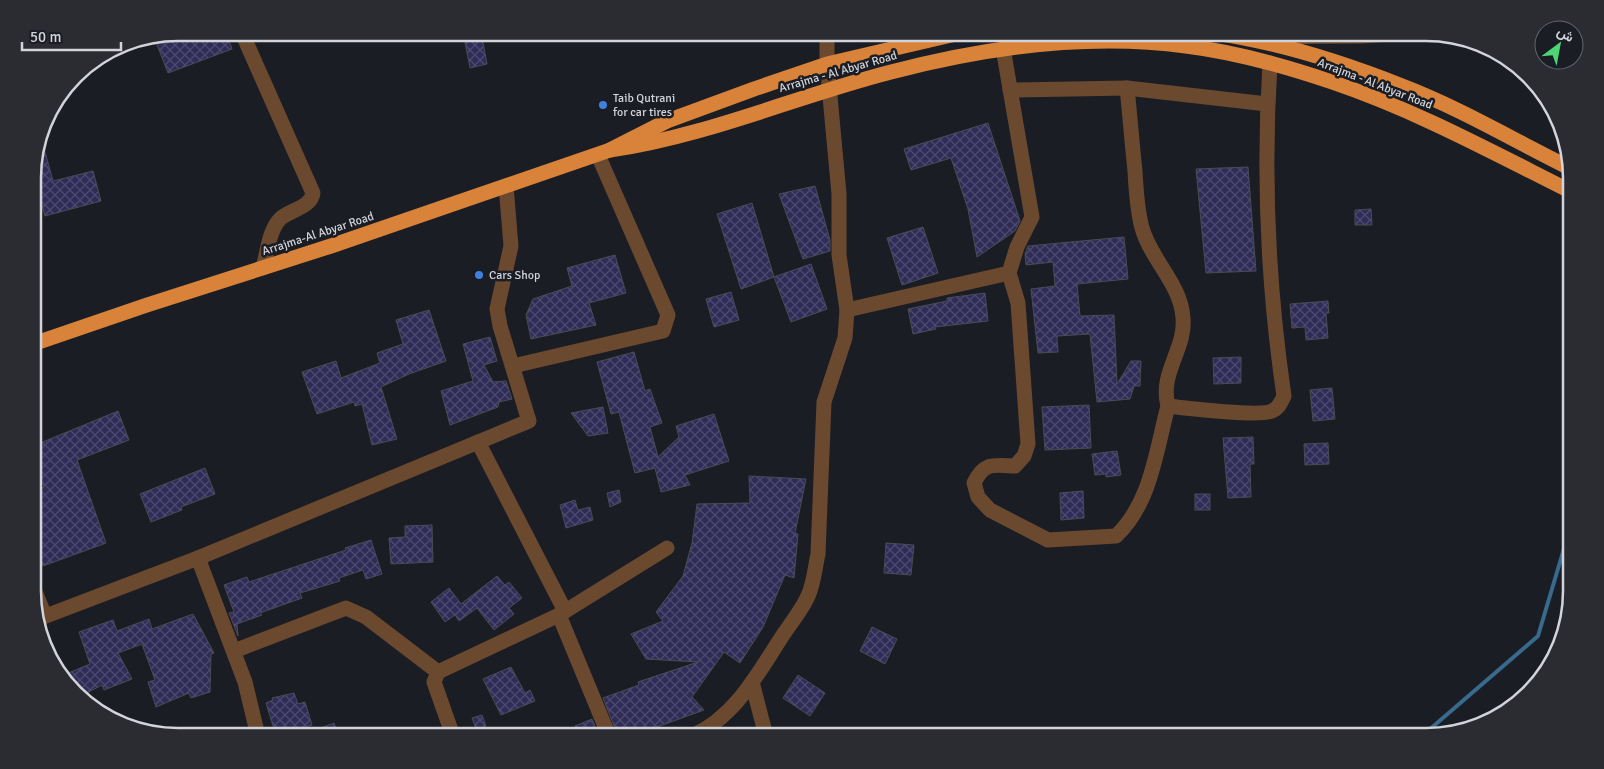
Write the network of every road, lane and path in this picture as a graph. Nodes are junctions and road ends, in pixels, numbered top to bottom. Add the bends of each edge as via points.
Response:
1 (246, 41) edge
2 (827, 41) edge
3 (923, 41) edge
4 (1258, 41) edge
5 (1003, 48) junction
6 (1270, 63) junction
7 (827, 64) junction
8 (830, 88) junction
9 (1127, 88) junction
10 (1010, 90) junction
11 (1267, 104) junction
12 (604, 152) junction
13 (1562, 164) edge
14 (506, 186) junction
15 (1563, 187) edge
16 (263, 268) junction
17 (1009, 273) junction
18 (847, 310) junction
19 (42, 341) edge
20 (513, 366) junction
21 (1168, 406) junction
22 (478, 442) junction
23 (667, 548) dead end
24 (198, 558) junction
25 (562, 613) junction
26 (44, 617) edge
27 (234, 651) junction
28 (438, 672) junction
29 (752, 682) junction
30 (256, 728) edge
31 (450, 728) edge
32 (606, 728) edge
33 (711, 728) edge
34 (764, 728) edge

1 - 16 street via 313,193 310,202 279,220
2 - 7 street
3 - 7 highway, Arrajma - Al Abyar Road
4 - 13 highway, Arrajma - Al Abyar Road via 1404,86
5 - 6 highway, Arrajma - Al Abyar Road via 1092,42 1150,43 1219,51
5 - 8 highway, Arrajma - Al Abyar Road
5 - 10 street
6 - 11 street
6 - 15 highway, Arrajma - Al Abyar Road via 1386,102
7 - 8 street
7 - 12 highway, Arrajma - Al Abyar Road via 667,121
8 - 12 highway, Arrajma - Al Abyar Road via 665,140
8 - 18 street via 839,194 839,255
9 - 10 street
9 - 11 street
9 - 21 street via 1142,229 1152,253 1177,292 1184,318 1178,348 1168,373
10 - 17 street via 1032,217
11 - 21 street via 1270,263 1284,396 1280,406 1271,412
12 - 14 highway, Arrajma-Al Abyar Road
12 - 20 street via 668,315 663,331
14 - 16 highway, Arrajma-Al Abyar Road
14 - 20 street via 511,246 497,309
16 - 19 highway, Arrajma-Al Abyar Road
17 - 18 street
17 - 21 street via 1018,302 1028,444 1024,456 1015,466 991,465 980,470 974,483 978,497 990,510 1048,540 1116,536 1126,527 1143,500
18 - 29 street via 845,338 824,402 818,554 809,595
20 - 22 street via 529,421
22 - 24 street
22 - 25 street
23 - 25 street
24 - 26 street
24 - 27 street
25 - 28 street
25 - 32 street
27 - 28 street via 346,608 366,617
27 - 30 street
28 - 31 street via 434,682
29 - 33 street
29 - 34 street

